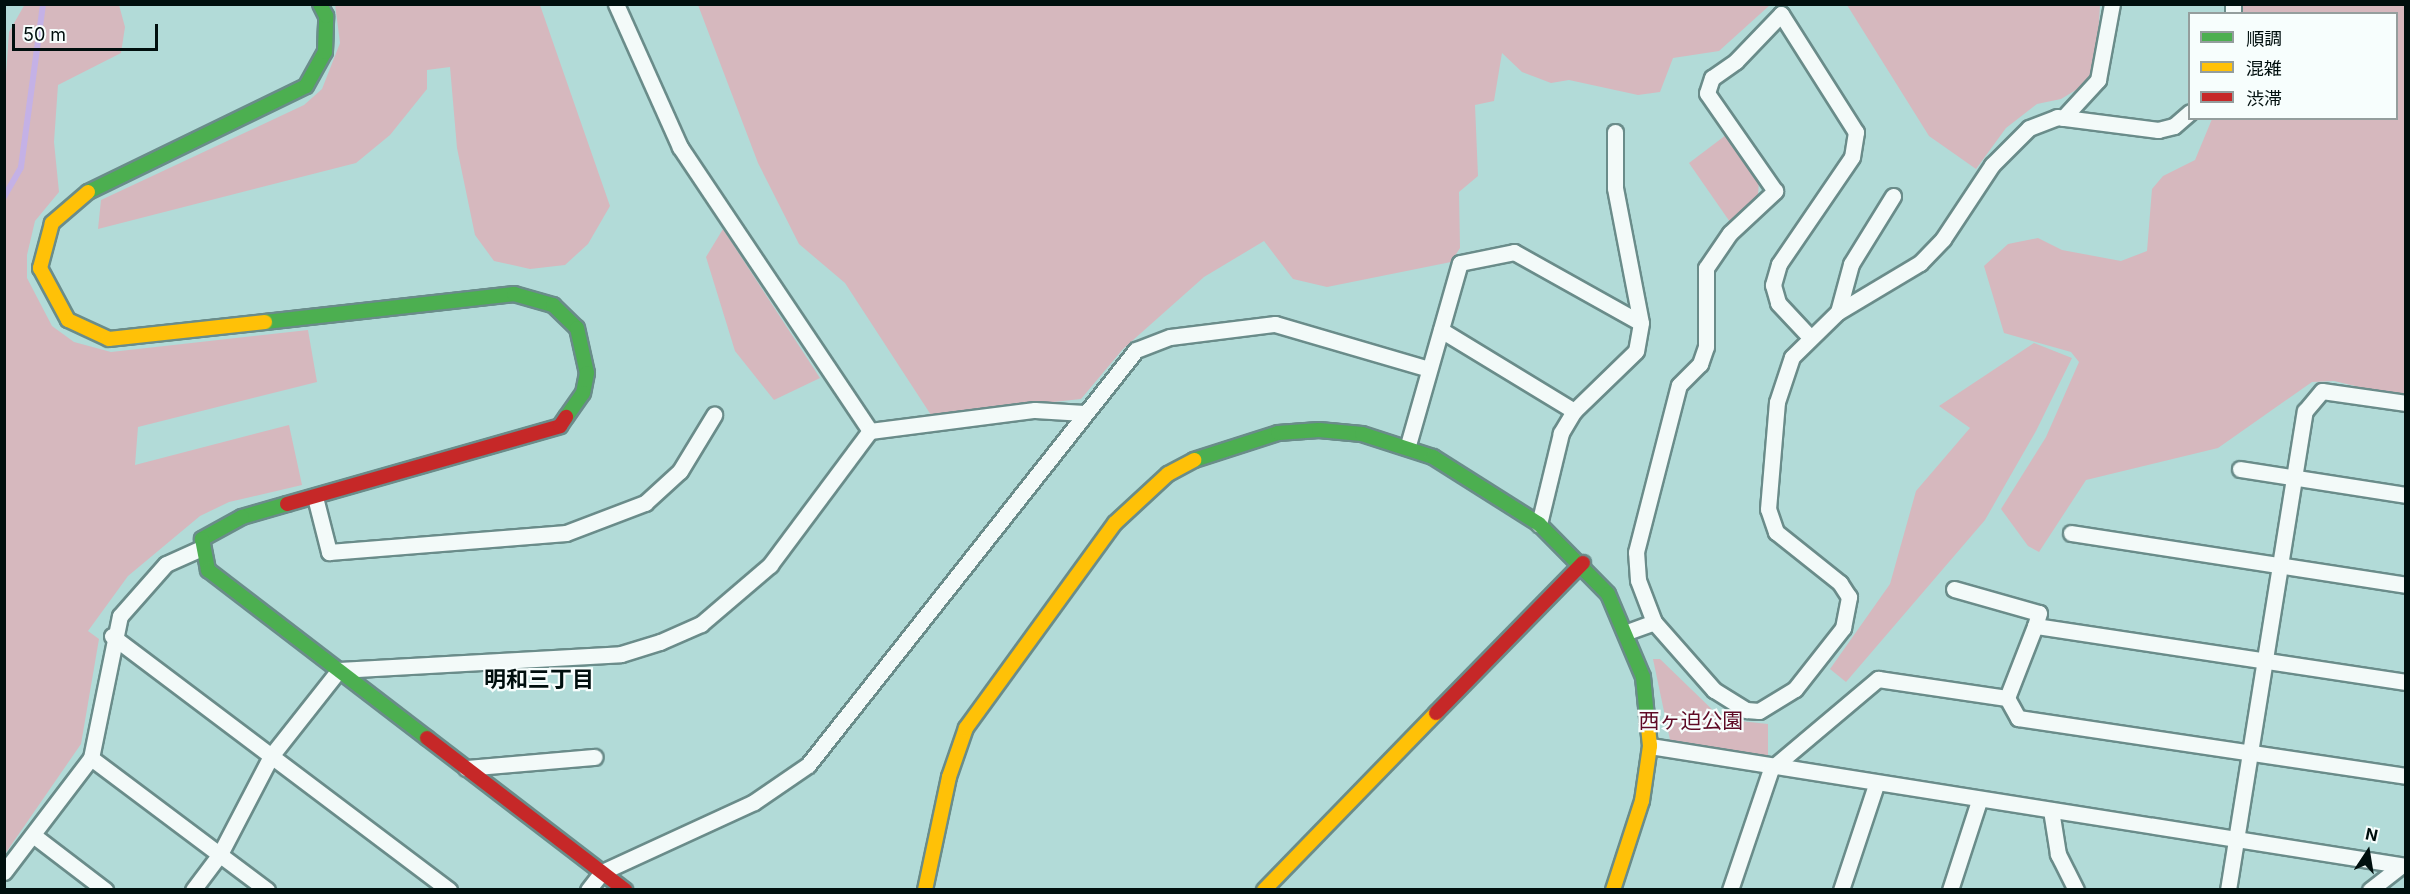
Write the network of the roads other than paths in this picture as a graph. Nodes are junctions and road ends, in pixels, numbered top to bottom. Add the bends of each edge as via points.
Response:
1 (320, 4) edge
2 (616, 4) edge
3 (2112, 4) edge
4 (2188, 114) edge
5 (2063, 118) junction
6 (1615, 132) dead end
7 (1893, 196) dead end
8 (1838, 312) junction
9 (1641, 323) junction
10 (1441, 330) junction
11 (1809, 336) junction
12 (1429, 369) junction
13 (2406, 403) edge
14 (1574, 411) junction
15 (1084, 412) junction
16 (714, 415) dead end
17 (870, 431) junction
18 (1408, 445) junction
19 (2240, 469) dead end
20 (2291, 477) junction
21 (2406, 495) edge
22 (315, 497) junction
23 (1539, 524) junction
24 (2071, 533) dead end
25 (200, 549) junction
26 (1583, 563) junction
27 (2277, 565) junction
28 (2406, 585) edge
29 (1954, 589) dead end
30 (1654, 622) junction
31 (2035, 626) junction
32 (1627, 632) junction
33 (112, 636) junction
34 (2263, 659) junction
35 (339, 670) junction
36 (2406, 681) edge
37 (2007, 698) junction
38 (1650, 746) junction
39 (2249, 753) junction
40 (271, 756) junction
41 (595, 757) dead end
42 (91, 758) junction
43 (466, 768) junction
44 (1771, 769) junction
45 (2406, 776) edge
46 (1876, 785) junction
47 (1979, 801) junction
48 (2051, 810) junction
49 (33, 835) junction
50 (2236, 838) junction
51 (220, 854) junction
52 (2403, 866) edge
53 (4, 872) edge
54 (602, 872) junction
55 (105, 890) edge
56 (193, 890) edge
57 (267, 890) edge
58 (449, 890) edge
59 (588, 890) edge
60 (625, 890) edge
61 (925, 890) edge
62 (1264, 890) edge
63 (1613, 890) edge
64 (1730, 890) edge
65 (1841, 890) edge
66 (1950, 890) edge
67 (2076, 890) edge
68 (2228, 890) edge
69 (2370, 890) edge

1 - 22 street via 326,16 325,52 306,86 84,194 52,223 40,268 51,297 68,320 109,339 514,294 552,305 577,328 587,373 579,401 560,426
2 - 17 street via 680,147
3 - 5 street via 2098,80
4 - 5 street via 2174,126 2158,130
5 - 8 street via 2042,121 2008,146 1943,239 1920,263
6 - 9 street via 1615,188
7 - 8 street via 1851,264
8 - 11 street
9 - 10 street via 1514,252 1460,263
9 - 14 street via 1636,351
10 - 12 street
10 - 14 street
11 - 30 street via 1781,379 1768,509 1776,532 1840,583 1849,597 1843,627 1795,689 1759,711 1733,705 1714,690
11 - 30 street via 1783,310 1773,285 1779,264 1852,157 1856,132 1781,14 1736,61 1712,78 1707,93 1775,192 1730,232 1706,268 1706,346 1700,364 1679,386 1636,552 1638,580
12 - 15 street via 1286,326 1218,330 1136,350
12 - 18 street
13 - 20 street via 2322,391 2305,411
14 - 23 street via 1561,433
15 - 17 street via 1035,410
15 - 54 street via 808,765 754,802
16 - 22 street via 680,471 645,503 566,533 329,552
17 - 35 street via 770,565 701,624 621,654
18 - 23 street
18 - 61 street via 1362,434 1278,433 1206,453 1138,497 1040,621 966,728 949,777
19 - 20 street
20 - 21 street
20 - 27 street
22 - 25 street via 214,529 202,539
23 - 26 street
24 - 27 street
25 - 33 street via 166,564 139,590
25 - 35 street via 208,570
26 - 32 street via 1608,594
26 - 62 street
27 - 28 street
27 - 34 street
29 - 31 street via 2039,613
30 - 32 street
31 - 34 street
31 - 37 street
32 - 38 street via 1643,677
33 - 40 street
33 - 42 street
34 - 36 street
34 - 39 street
35 - 40 street
35 - 43 street
37 - 39 street via 2018,718
37 - 44 street via 1878,679
38 - 44 street
38 - 63 street via 1642,801
39 - 45 street
39 - 50 street
40 - 51 street
40 - 58 street
41 - 43 street
42 - 49 street
42 - 51 street
43 - 54 street
44 - 46 street
44 - 64 street
46 - 47 street
46 - 65 street
47 - 48 street
47 - 66 street
48 - 50 street
48 - 67 street via 2058,854
49 - 53 street
49 - 55 street
50 - 52 street
50 - 68 street
51 - 56 street
51 - 57 street
52 - 69 street
54 - 59 street
54 - 60 street

